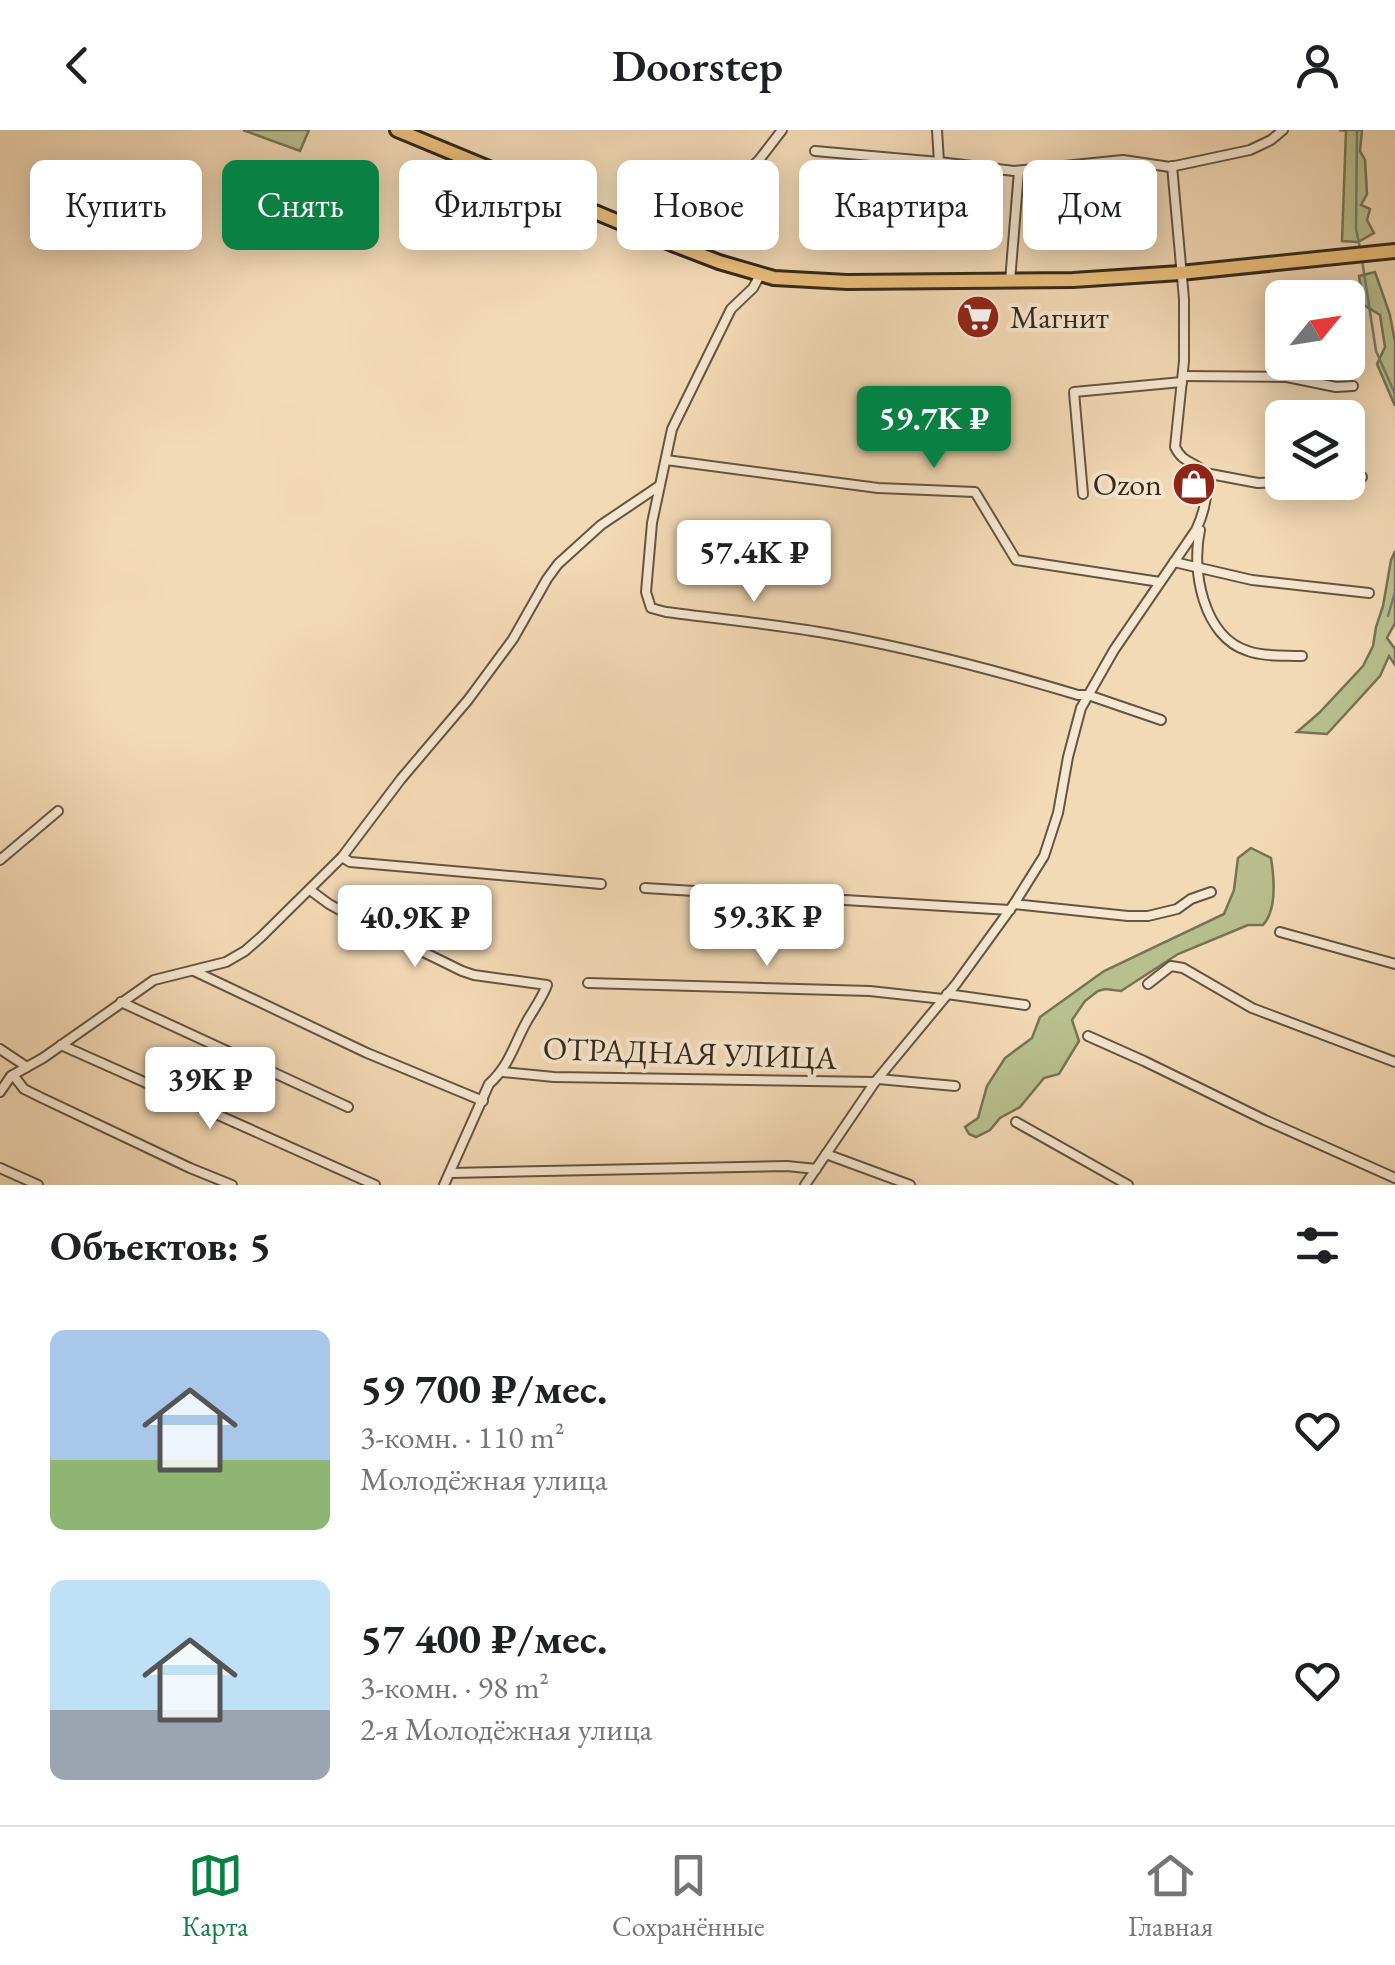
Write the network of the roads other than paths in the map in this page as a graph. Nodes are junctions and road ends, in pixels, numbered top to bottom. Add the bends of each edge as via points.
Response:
1 (397, 130) edge
2 (782, 130) edge
3 (937, 130) edge
4 (1283, 130) edge
5 (815, 152) dead end
6 (759, 160) edge
7 (914, 160) edge
8 (939, 160) edge
9 (1172, 166) junction
10 (1003, 170) edge
11 (1019, 172) junction
12 (617, 221) edge
13 (688, 250) edge
14 (1395, 252) edge
15 (1180, 273) junction
16 (760, 274) junction
17 (1010, 281) junction
18 (1182, 379) junction
19 (1353, 386) dead end
20 (666, 460) junction
21 (1205, 473) junction
22 (1265, 482) edge
23 (658, 486) junction
24 (1083, 494) dead end
25 (1203, 516) junction
26 (1174, 562) junction
27 (1198, 566) junction
28 (1160, 582) junction
29 (1370, 593) dead end
30 (1302, 656) dead end
31 (1088, 696) junction
32 (1161, 720) dead end
33 (58, 811) dead end
34 (342, 856) junction
35 (0, 860) edge
36 (602, 884) dead end
37 (645, 888) dead end
38 (310, 890) junction
39 (1211, 892) dead end
40 (1012, 907) junction
41 (1280, 932) dead end
42 (1395, 964) edge
43 (194, 970) junction
44 (588, 983) dead end
45 (1148, 984) dead end
46 (945, 996) junction
47 (121, 1002) junction
48 (1025, 1005) dead end
49 (1088, 1036) dead end
50 (61, 1046) junction
51 (0, 1049) edge
52 (1395, 1062) edge
53 (26, 1068) junction
54 (503, 1072) junction
55 (13, 1075) junction
56 (877, 1081) junction
57 (955, 1086) dead end
58 (0, 1092) edge
59 (482, 1101) junction
60 (348, 1108) dead end
61 (1016, 1122) dead end
62 (826, 1154) junction
63 (0, 1168) edge
64 (816, 1169) junction
65 (450, 1173) junction
66 (1395, 1178) edge
67 (38, 1185) edge
68 (232, 1185) edge
69 (375, 1185) edge
70 (444, 1185) edge
71 (805, 1185) edge
72 (910, 1185) edge
73 (1128, 1185) edge

1 - 12 main road
2 - 6 street
3 - 8 street
4 - 9 street via 1250,150
5 - 7 street
9 - 11 street via 1124,160
9 - 15 street
10 - 11 street
11 - 17 street
13 - 16 main road
14 - 15 main road
15 - 17 main road
15 - 18 street
16 - 17 main road via 824,281
16 - 20 street via 731,310 672,429
18 - 19 street via 1287,376
18 - 21 street via 1175,447
18 - 24 street via 1074,392
20 - 23 street
20 - 28 street via 878,488 975,492 1016,560
21 - 22 street
21 - 25 street
23 - 31 street via 648,557 650,608 913,650
23 - 34 street via 558,564 500,659
25 - 26 street
25 - 27 street
26 - 27 street
26 - 28 street
27 - 29 street via 1252,580
27 - 30 street via 1209,614 1230,641 1250,652
28 - 31 street
31 - 32 street
31 - 40 street via 1044,856
33 - 35 street
34 - 36 street via 350,862
34 - 38 street
37 - 40 street
38 - 43 street via 245,951
38 - 54 street via 462,971 548,985
39 - 40 street via 1148,916
40 - 46 street
41 - 42 street
43 - 47 street via 154,980
43 - 59 street
44 - 46 street
45 - 52 street via 1171,966 1183,968 1252,1008
46 - 48 street
46 - 56 street
47 - 50 street
47 - 60 street
49 - 66 street
50 - 53 street
50 - 69 street
51 - 53 street
53 - 55 street
54 - 56 street, ОТРАДНАЯ УЛИЦА
54 - 59 street
55 - 58 street
55 - 68 street via 40,1098
56 - 57 street, ОТРАДНАЯ УЛИЦА
56 - 62 street
59 - 65 street
61 - 73 street
62 - 64 street
62 - 72 street
63 - 67 street
64 - 65 street
64 - 71 street
65 - 70 street

